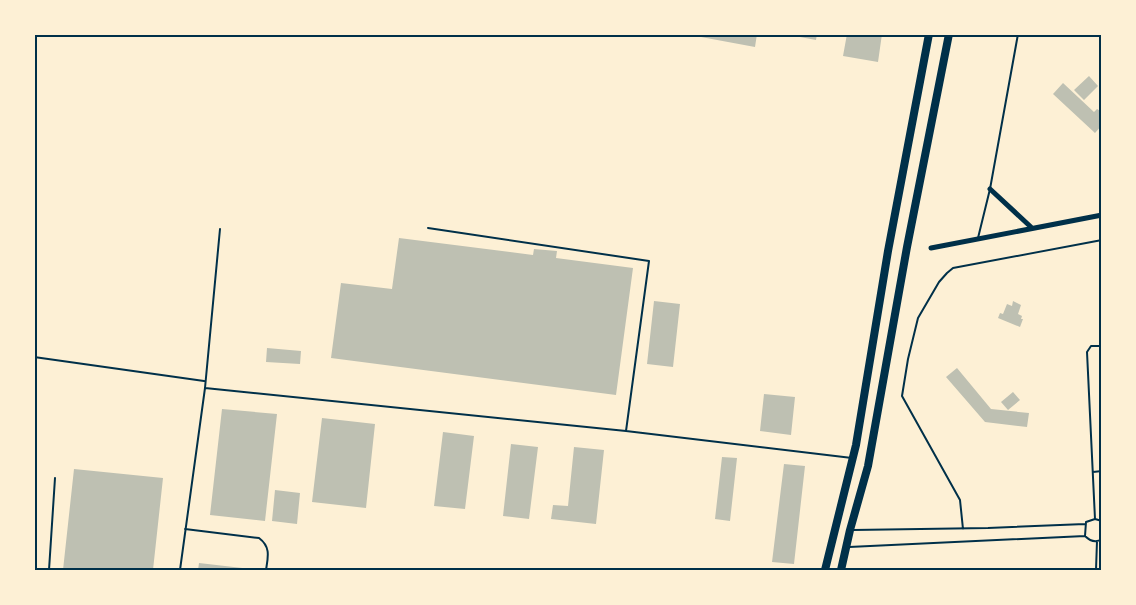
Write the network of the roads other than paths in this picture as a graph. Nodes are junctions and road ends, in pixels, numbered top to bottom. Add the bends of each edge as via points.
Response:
1 (929, 34) edge
2 (949, 34) edge
3 (1018, 34) edge
4 (990, 189) junction
5 (1101, 215) edge
6 (428, 228) dead end
7 (1032, 228) junction
8 (220, 229) dead end
9 (978, 238) junction
10 (1101, 240) edge
11 (931, 248) dead end
12 (1101, 346) edge
13 (34, 357) edge
14 (205, 382) junction
15 (205, 388) junction
16 (626, 431) junction
17 (852, 458) junction
18 (1101, 471) edge
19 (1093, 472) junction
20 (55, 478) dead end
21 (1095, 519) junction
22 (1101, 521) edge
23 (1085, 524) junction
24 (963, 528) junction
25 (185, 529) junction
26 (850, 530) junction
27 (1086, 536) junction
28 (1101, 538) edge
29 (1097, 541) junction
30 (846, 547) junction
31 (49, 570) edge
32 (180, 570) edge
33 (266, 570) edge
34 (825, 570) edge
35 (841, 570) edge
36 (1096, 570) edge

1 - 17 main road
2 - 26 main road via 868,466
3 - 4 lane
4 - 7 street
4 - 9 lane
5 - 7 street
6 - 16 lane via 649,261
7 - 9 street
8 - 14 lane
9 - 11 street
10 - 24 lane via 953,268 939,282 918,318 902,396 960,500
12 - 19 lane via 1091,346 1087,352
13 - 14 lane
14 - 15 lane
15 - 16 lane
15 - 25 lane
16 - 17 lane
17 - 34 main road
18 - 19 lane
19 - 21 lane
20 - 31 lane
21 - 22 lane
21 - 23 lane
23 - 24 lane
23 - 27 lane
24 - 26 lane
25 - 32 lane
25 - 33 lane via 259,538 269,551
26 - 30 main road
27 - 29 lane
27 - 30 lane
28 - 29 lane
29 - 36 lane
30 - 35 main road

